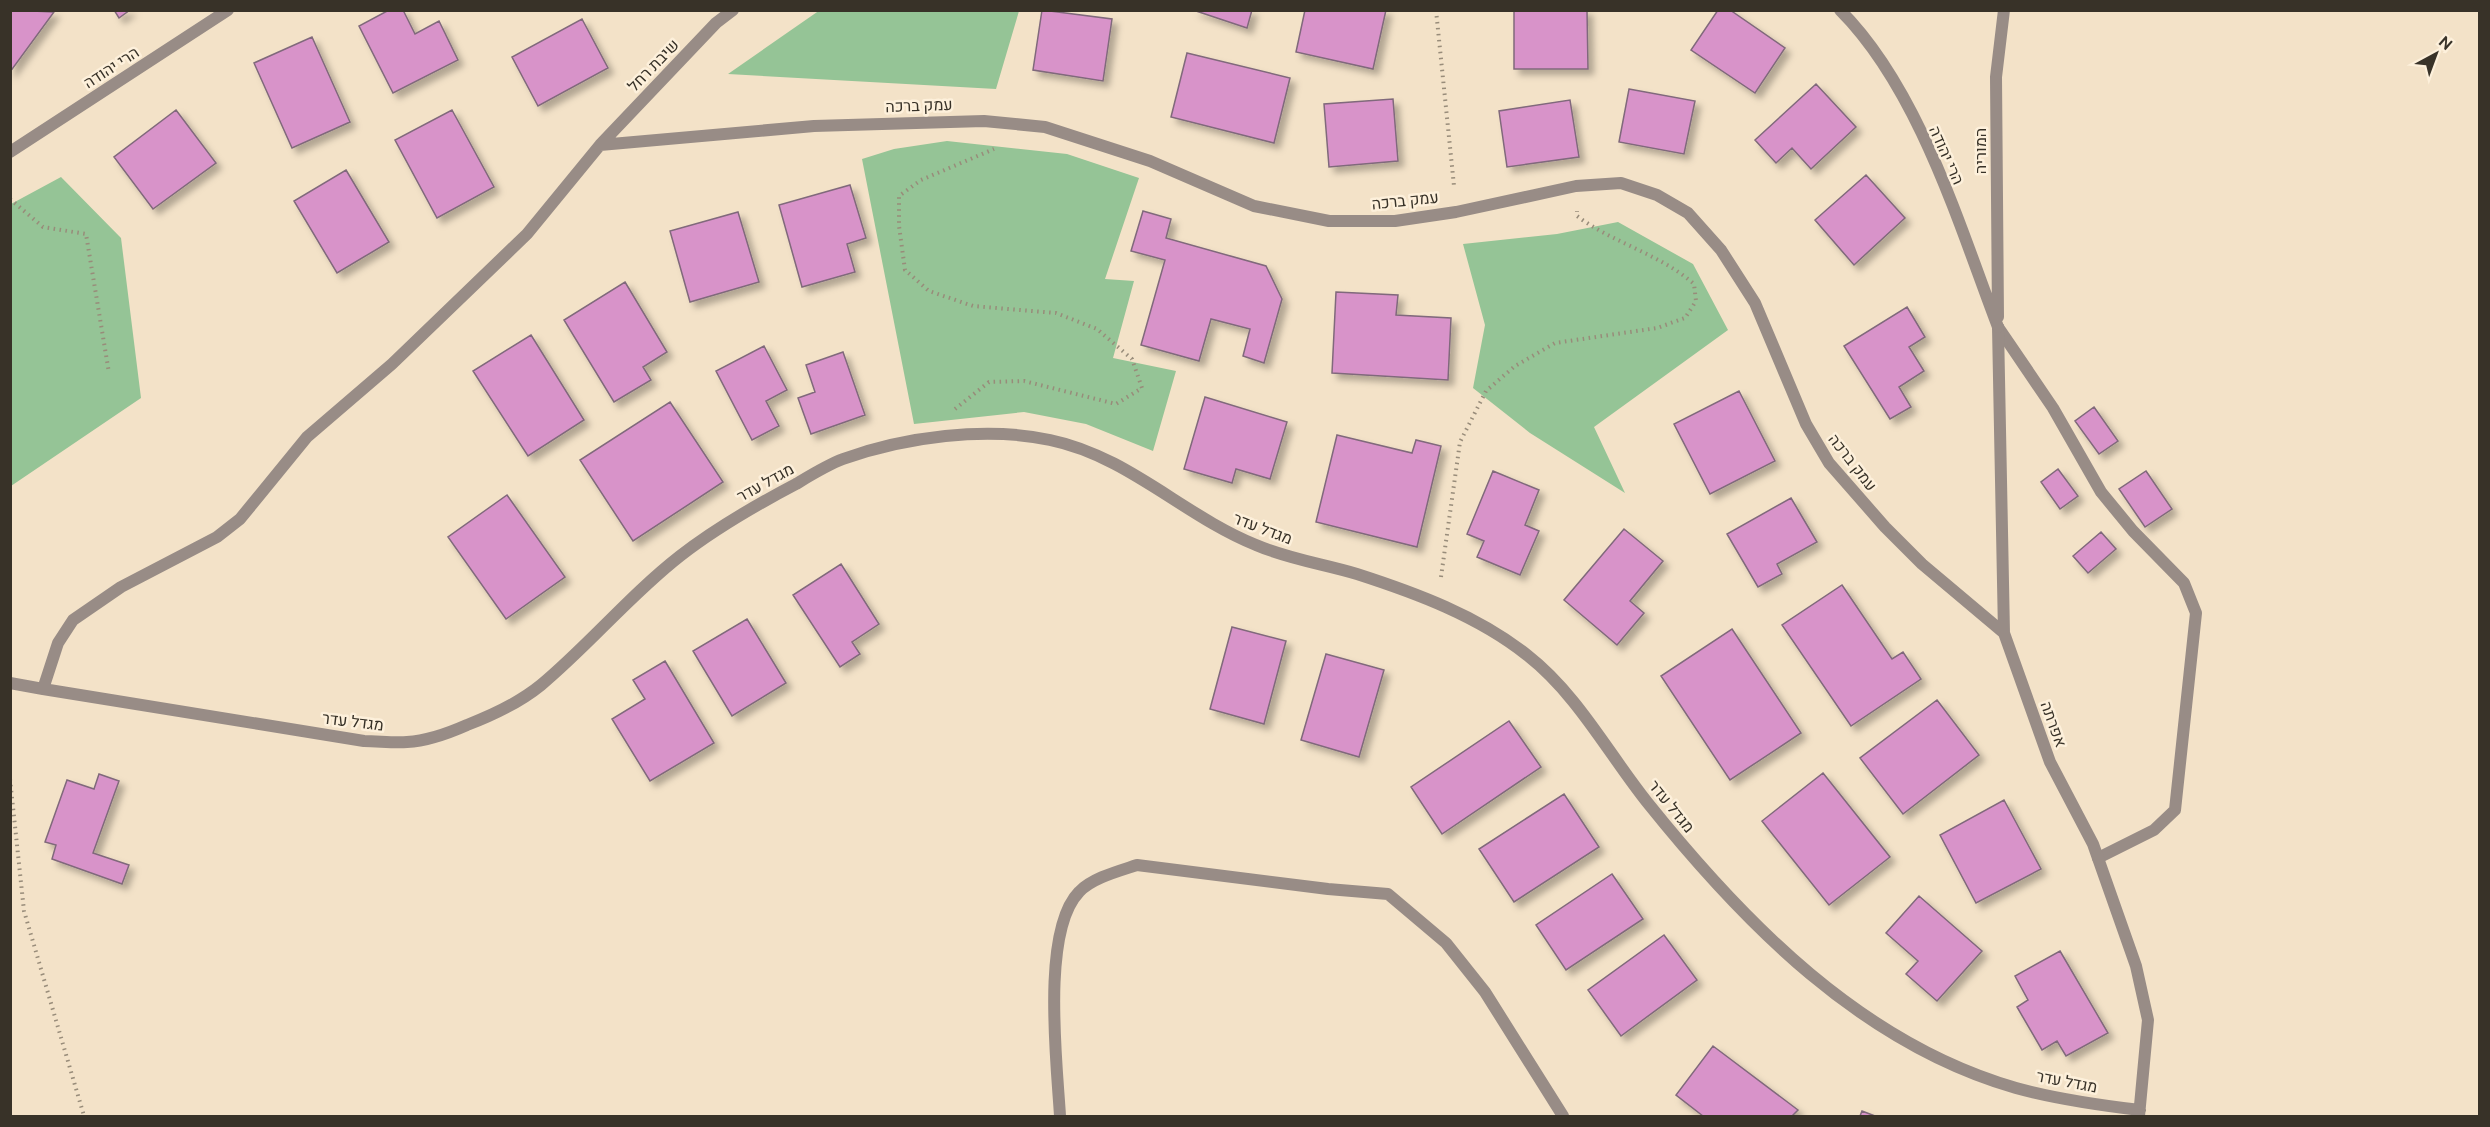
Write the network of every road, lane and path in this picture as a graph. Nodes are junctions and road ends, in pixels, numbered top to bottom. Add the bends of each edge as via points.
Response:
1 (228, 10) edge
2 (733, 10) edge
3 (1436, 10) edge
4 (1840, 10) edge
5 (2004, 10) edge
6 (600, 145) junction
7 (1004, 145) dead end
8 (10, 152) edge
9 (1576, 186) junction
10 (10, 199) edge
11 (1456, 212) junction
12 (1998, 327) junction
13 (109, 373) dead end
14 (938, 438) junction
15 (1437, 603) junction
16 (2004, 633) junction
17 (10, 682) edge
18 (43, 689) junction
19 (10, 779) edge
20 (2098, 858) junction
21 (2140, 1113) edge
22 (84, 1116) edge
23 (1060, 1116) edge
24 (1563, 1116) edge

1 - 8 street, הרי יהודה
2 - 6 street, שיבת רחל
3 - 11 path
4 - 12 street, הרי יהודה via 1890,75 1911,115 1944,186
5 - 12 street, המוריה via 1996,77
6 - 11 street, עמק ברכה via 814,126 984,121 1045,127 1150,161 1254,206 1329,221 1395,221
6 - 18 street via 527,234 392,364 307,437 240,519 217,537 121,587 73,620 58,643
7 - 14 path via 921,180 899,196 905,270 929,291 973,306 1056,313 1097,329 1131,359 1142,388 1116,404 1024,381 989,382 956,407
9 - 11 street, עמק ברכה
9 - 15 path via 1577,216 1600,233 1681,273 1694,284 1696,301 1685,318 1657,328 1555,343 1515,366 1486,391 1461,442
9 - 16 street, עמק ברכה via 1622,183 1657,195 1688,213 1721,250 1755,303 1806,424 1829,463 1915,557
10 - 13 path via 43,227 86,234
12 - 16 street, אפרתה
12 - 20 street via 2053,408 2101,492 2184,583 2196,613 2175,810 2154,830
14 - 15 street, מגדל עדר via 982,434 1051,440 1110,460 1218,527 1258,547 1355,574
14 - 18 street, מגדל עדר via 907,441 840,460 747,509 678,557 538,688 496,714 454,731 409,742 364,741
15 - 21 street, מגדל עדר via 1489,628 1530,657 1563,689 1697,864 1788,954 1867,1019 1921,1050 2012,1087
16 - 20 street, אפרתה via 2050,762
17 - 18 street, מגדל עדר
19 - 22 path via 24,911
20 - 21 street, אפרתה via 2136,966 2148,1020
23 - 24 street via 1054,1023 1063,919 1079,891 1137,865 1388,894 1446,944 1478,984

